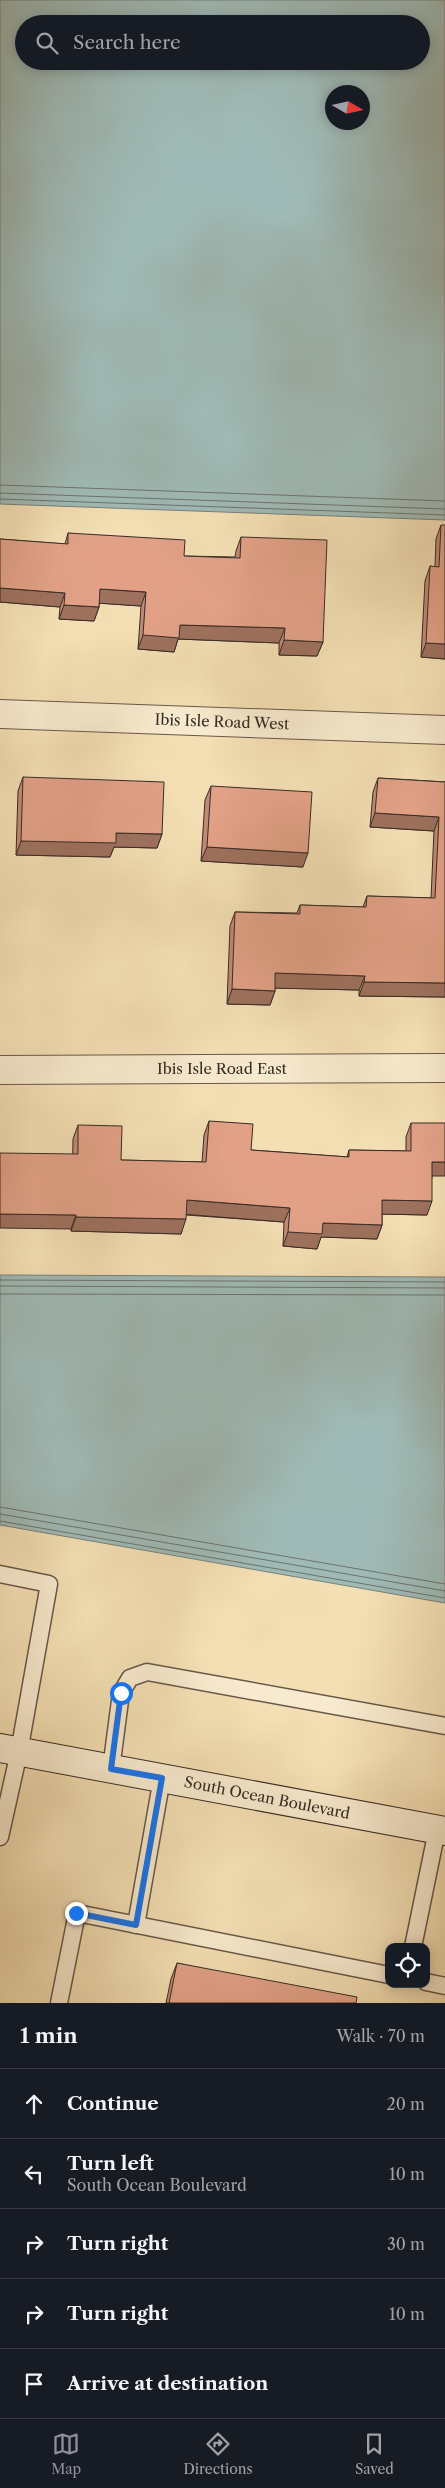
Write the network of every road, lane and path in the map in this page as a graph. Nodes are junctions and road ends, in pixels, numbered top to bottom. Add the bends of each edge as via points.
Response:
1 (0, 714) edge
2 (445, 730) edge
3 (445, 1068) edge
4 (0, 1070) edge
5 (0, 1574) edge
6 (445, 1726) edge
7 (9, 1750) edge
8 (111, 1769) junction
9 (162, 1778) junction
10 (5, 1791) edge
11 (441, 1831) edge
12 (0, 1837) edge
13 (136, 1925) junction
14 (414, 1943) edge
15 (385, 1974) edge
16 (430, 1983) edge
17 (445, 1986) edge
18 (59, 2003) edge

1 - 2 street, Ibis Isle Road West
3 - 4 street, Ibis Isle Road East
5 - 7 lane via 49,1584 32,1676
6 - 8 lane via 147,1672 130,1678 121,1693
7 - 8 street, South Ocean Boulevard
7 - 10 lane
8 - 9 street, South Ocean Boulevard
9 - 11 street, South Ocean Boulevard
9 - 13 lane
10 - 12 lane
11 - 14 lane
13 - 15 lane
13 - 18 lane via 76,1913
16 - 17 lane

